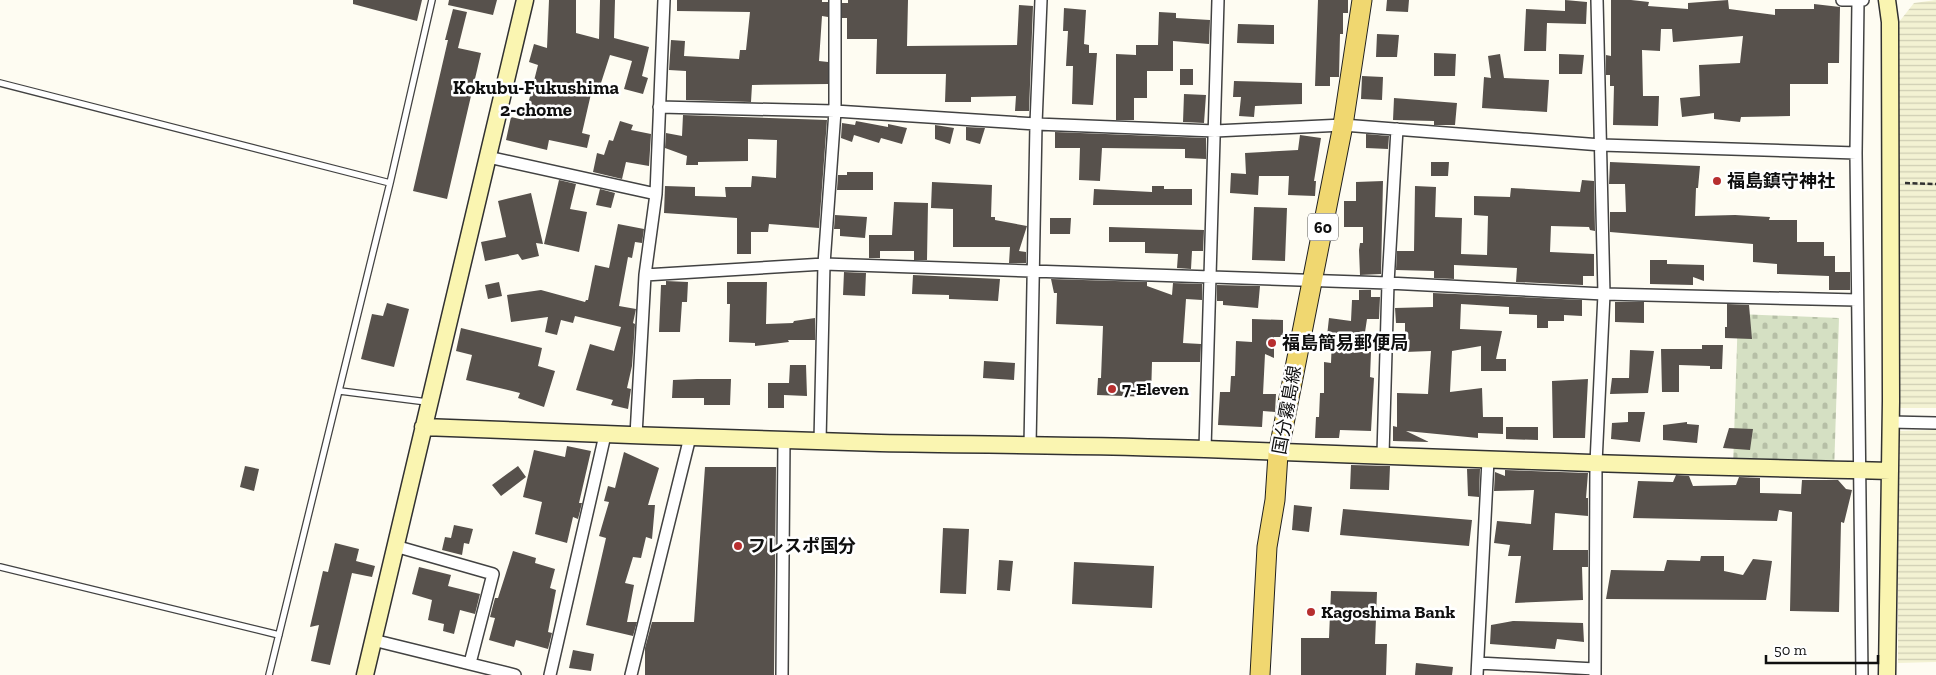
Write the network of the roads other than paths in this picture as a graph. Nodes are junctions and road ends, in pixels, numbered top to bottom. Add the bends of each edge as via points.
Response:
1 (432, 0) edge
2 (526, 0) edge
3 (664, 0) edge
4 (835, 0) edge
5 (1041, 0) edge
6 (1218, 0) edge
7 (1362, 0) edge
8 (1597, 0) edge
9 (1842, 0) edge
10 (1863, 0) edge
11 (1887, 0) edge
12 (1858, 1) edge
13 (0, 83) edge
14 (659, 107) junction
15 (835, 111) junction
16 (1036, 124) junction
17 (1343, 125) junction
18 (1397, 129) junction
19 (1216, 131) junction
20 (1601, 145) junction
21 (1856, 153) junction
22 (488, 157) junction
23 (390, 183) junction
24 (656, 194) junction
25 (824, 264) junction
26 (1033, 272) junction
27 (645, 275) junction
28 (1209, 277) junction
29 (1312, 280) junction
30 (1388, 283) junction
31 (1604, 294) junction
32 (1857, 300) junction
33 (340, 391) junction
34 (429, 402) junction
35 (1890, 422) junction
36 (1936, 423) edge
37 (423, 427) junction
38 (605, 435) junction
39 (636, 435) junction
40 (690, 437) junction
41 (784, 440) junction
42 (820, 442) junction
43 (1030, 446) junction
44 (1205, 449) junction
45 (1278, 454) junction
46 (1383, 454) junction
47 (1488, 460) junction
48 (1596, 463) junction
49 (1860, 471) junction
50 (1890, 471) junction
51 (395, 546) junction
52 (0, 567) edge
53 (279, 635) junction
54 (374, 640) junction
55 (470, 662) junction
56 (1478, 663) junction
57 (1595, 672) edge
58 (269, 675) edge
59 (365, 675) edge
60 (515, 675) edge
61 (550, 675) edge
62 (631, 675) edge
63 (782, 675) edge
64 (1260, 675) edge
65 (1477, 675) edge
66 (1862, 675) edge
67 (1887, 675) edge

1 - 23 lane
2 - 22 street
3 - 14 street
4 - 15 street
5 - 16 street
6 - 19 street
7 - 17 main road, 国分霧島線 / 60
8 - 20 street
9 - 12 street
10 - 12 street
11 - 35 street via 1890,22
12 - 21 street
13 - 23 lane
14 - 15 street
14 - 24 street
15 - 16 street
15 - 25 street
16 - 19 street
16 - 26 street
17 - 18 street
17 - 19 street
17 - 29 main road, 国分霧島線 / 60
18 - 20 street
18 - 30 street
19 - 28 street
20 - 21 street
20 - 31 street
21 - 32 street
22 - 24 street
22 - 34 street
23 - 33 lane
24 - 27 street
25 - 26 street
25 - 27 street
25 - 42 street
26 - 28 street
26 - 43 street
27 - 39 street
28 - 29 street
28 - 44 street
29 - 30 street
29 - 45 main road, 国分霧島線 / 60
30 - 31 street
30 - 46 street
31 - 32 street
31 - 48 street
32 - 49 street
33 - 34 lane
33 - 53 lane
34 - 37 street
35 - 36 street
35 - 50 street
37 - 38 street
37 - 51 street
38 - 39 street
38 - 61 street
39 - 40 street
40 - 41 street
40 - 62 street
41 - 42 street
41 - 63 street
42 - 43 street
43 - 44 street
44 - 45 street
45 - 46 street
45 - 64 main road, 国分霧島線 / 60 via 1267,547
46 - 47 street
47 - 48 street
47 - 56 street
48 - 49 street
48 - 57 street
49 - 50 street
49 - 66 street
50 - 67 street
51 - 54 street
51 - 55 street via 493,574
52 - 53 lane
53 - 58 lane
54 - 55 street
54 - 59 street
55 - 60 street
56 - 57 street
56 - 65 street

